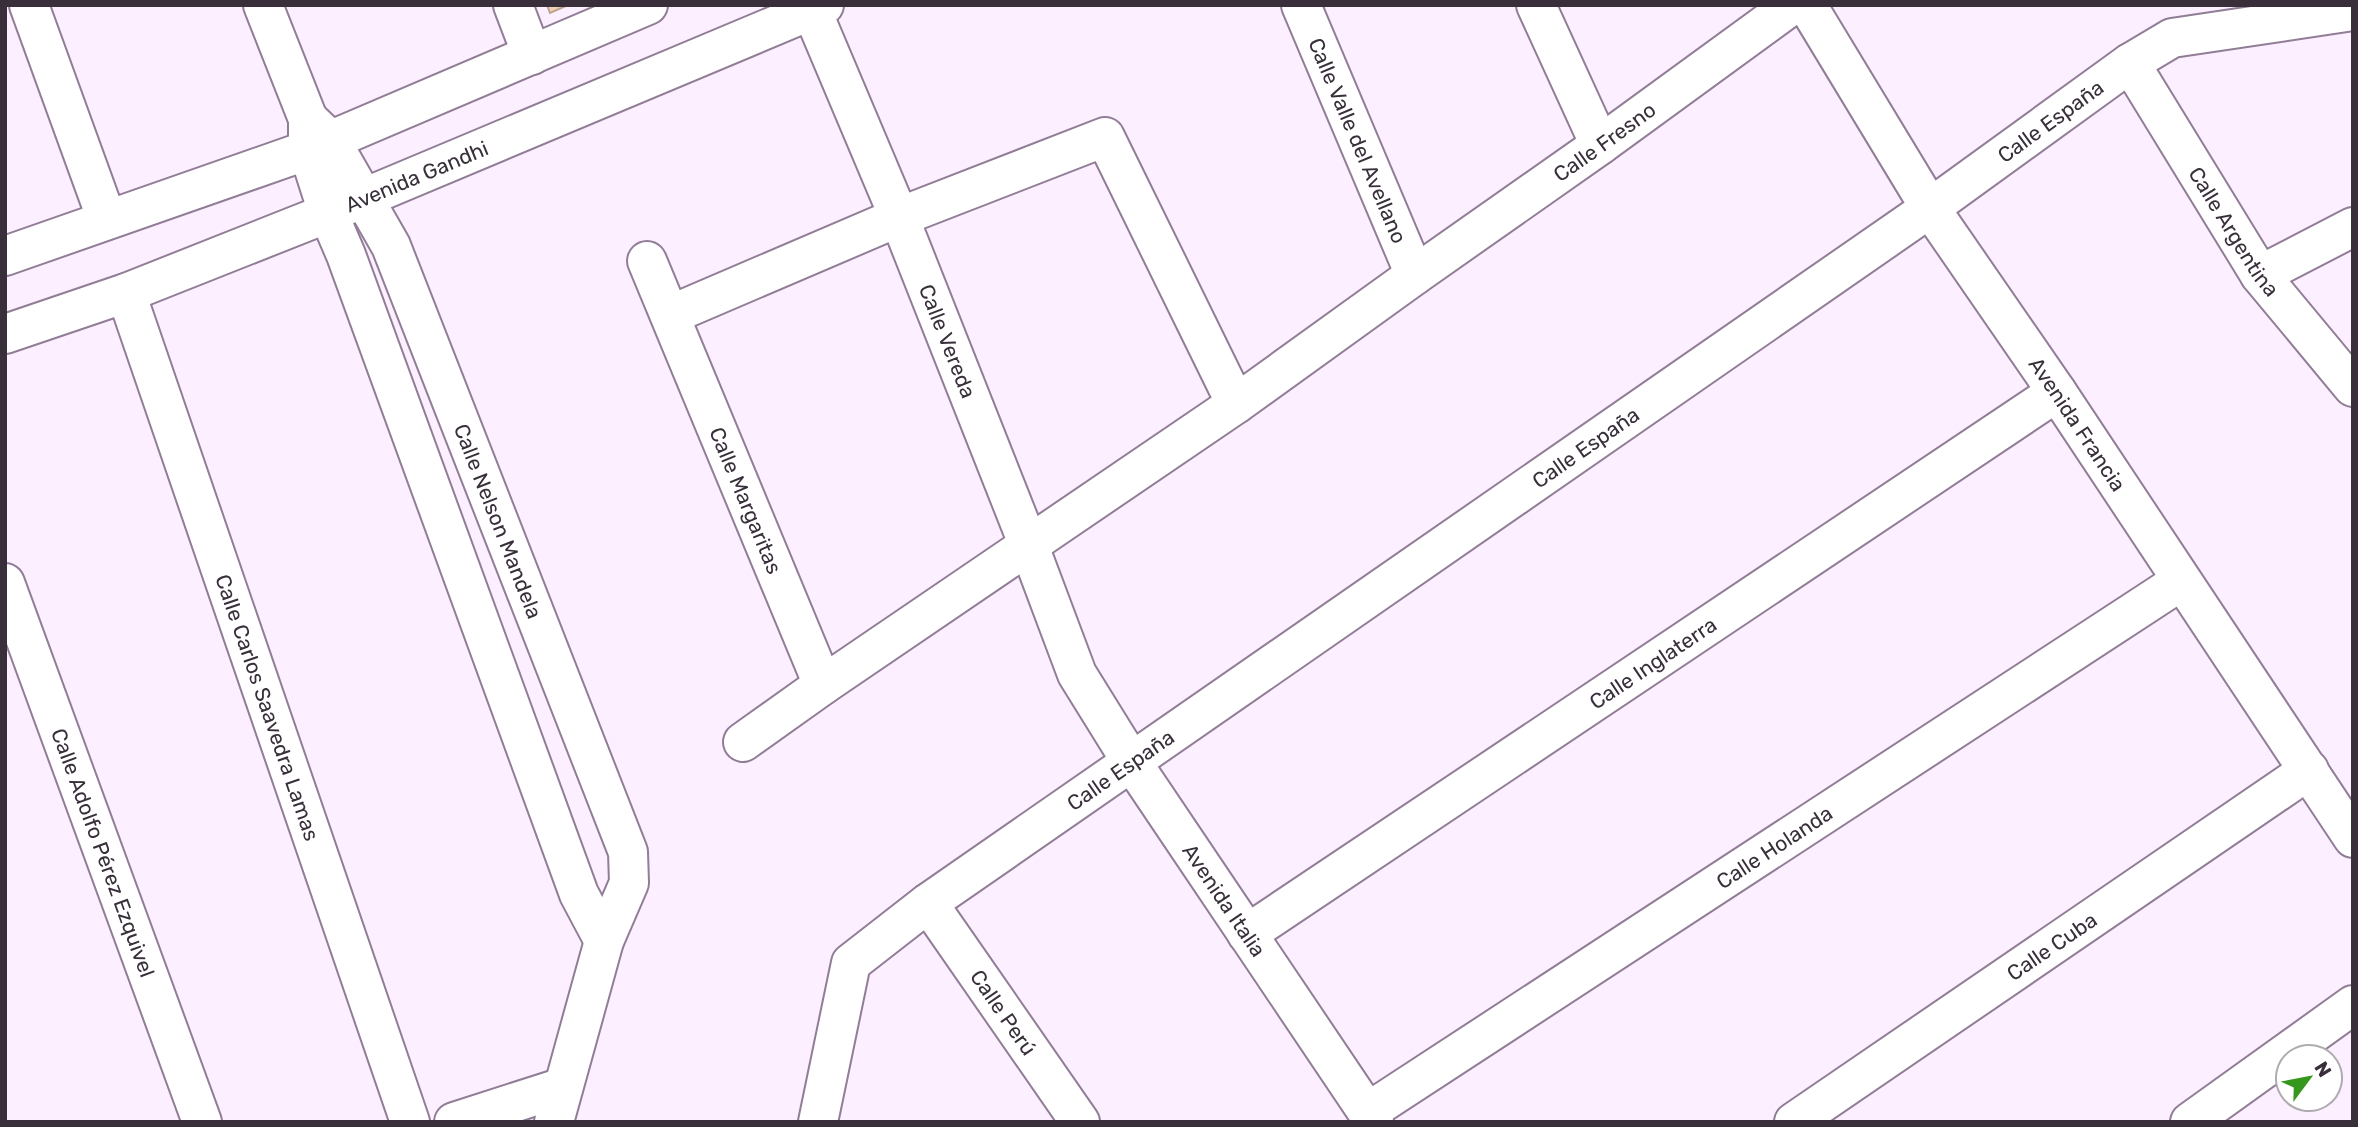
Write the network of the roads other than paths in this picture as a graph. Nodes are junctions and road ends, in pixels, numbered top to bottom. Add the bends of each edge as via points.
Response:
1 (29, 5) edge
2 (263, 5) edge
3 (513, 5) edge
4 (648, 5) edge
5 (1301, 5) edge
6 (1536, 5) edge
7 (1792, 5) edge
8 (1807, 5) edge
9 (818, 8) edge
10 (2353, 11) edge
11 (532, 55) junction
12 (2130, 63) junction
13 (316, 136) junction
14 (1600, 145) junction
15 (365, 197) junction
16 (1930, 208) junction
17 (328, 213) junction
18 (899, 217) junction
19 (107, 220) junction
20 (2353, 228) edge
21 (5, 257) edge
22 (647, 261) dead end
23 (1415, 275) junction
24 (2260, 275) junction
25 (126, 293) junction
26 (670, 315) junction
27 (5, 334) edge
28 (2353, 387) edge
29 (2057, 392) junction
30 (1237, 404) junction
31 (1029, 546) junction
32 (2181, 581) junction
33 (5, 583) edge
34 (1077, 674) joint
35 (823, 685) junction
36 (743, 742) dead end
37 (1131, 761) junction
38 (2309, 770) junction
39 (2353, 838) edge
40 (928, 903) junction
41 (1247, 934) junction
42 (604, 941) junction
43 (2353, 1005) edge
44 (559, 1105) edge
45 (2234, 1109) edge
46 (1371, 1117) edge
47 (202, 1122) edge
48 (410, 1122) edge
49 (454, 1122) edge
50 (818, 1122) edge
51 (1080, 1122) edge
52 (1794, 1122) edge
53 (2190, 1122) edge

1 - 19 street
2 - 13 street, Calle Nelson Mandela
3 - 11 street
4 - 11 street
5 - 23 street, Calle Valle del Avellano
6 - 14 street
7 - 14 street, Calle Fresno
8 - 16 street, Avenida Francia
9 - 15 street, Avenida Gandhi
9 - 18 street, Calle Vereda
10 - 12 street, Calle España via 2172,38
11 - 13 street
12 - 16 street, Calle España
12 - 24 street, Calle Argentina
13 - 15 street, Calle Nelson Mandela
13 - 17 street, Calle Nelson Mandela
13 - 19 street
14 - 23 street, Calle Fresno
15 - 17 street, Avenida Gandhi
15 - 42 street, Calle Nelson Mandela via 391,246 628,852 629,883
16 - 29 street, Avenida Francia
16 - 37 street, Calle España
17 - 25 street, Avenida Gandhi
17 - 42 street, Calle Nelson Mandela via 579,894
18 - 26 street
18 - 30 street via 1105,137
18 - 31 street, Calle Vereda
19 - 21 street
20 - 24 street
22 - 26 street, Calle Margaritas
23 - 30 street, Calle Fresno
24 - 28 street, Calle Argentina
25 - 27 street, Avenida Gandhi
25 - 48 street, Calle Carlos Saavedra Lamas
26 - 35 street, Calle Margaritas
29 - 32 street, Avenida Francia
29 - 41 street, Calle Inglaterra
30 - 31 street, Calle Fresno
31 - 34 street, Calle Vereda
31 - 35 street, Calle Fresno
32 - 38 street, Avenida Francia
32 - 46 street, Calle Holanda
33 - 47 street, Calle Adolfo Pérez Ezquivel
34 - 37 street, Avenida Italia
35 - 36 street, Calle Fresno
37 - 40 street, Calle España
37 - 41 street, Avenida Italia
38 - 39 street, Avenida Francia
38 - 52 street, Calle Cuba
40 - 50 street, Calle España via 851,963
40 - 51 street, Calle Perú
41 - 46 street, Avenida Italia
42 - 44 street, Calle Nelson Mandela
43 - 45 street
44 - 49 street
45 - 53 street

